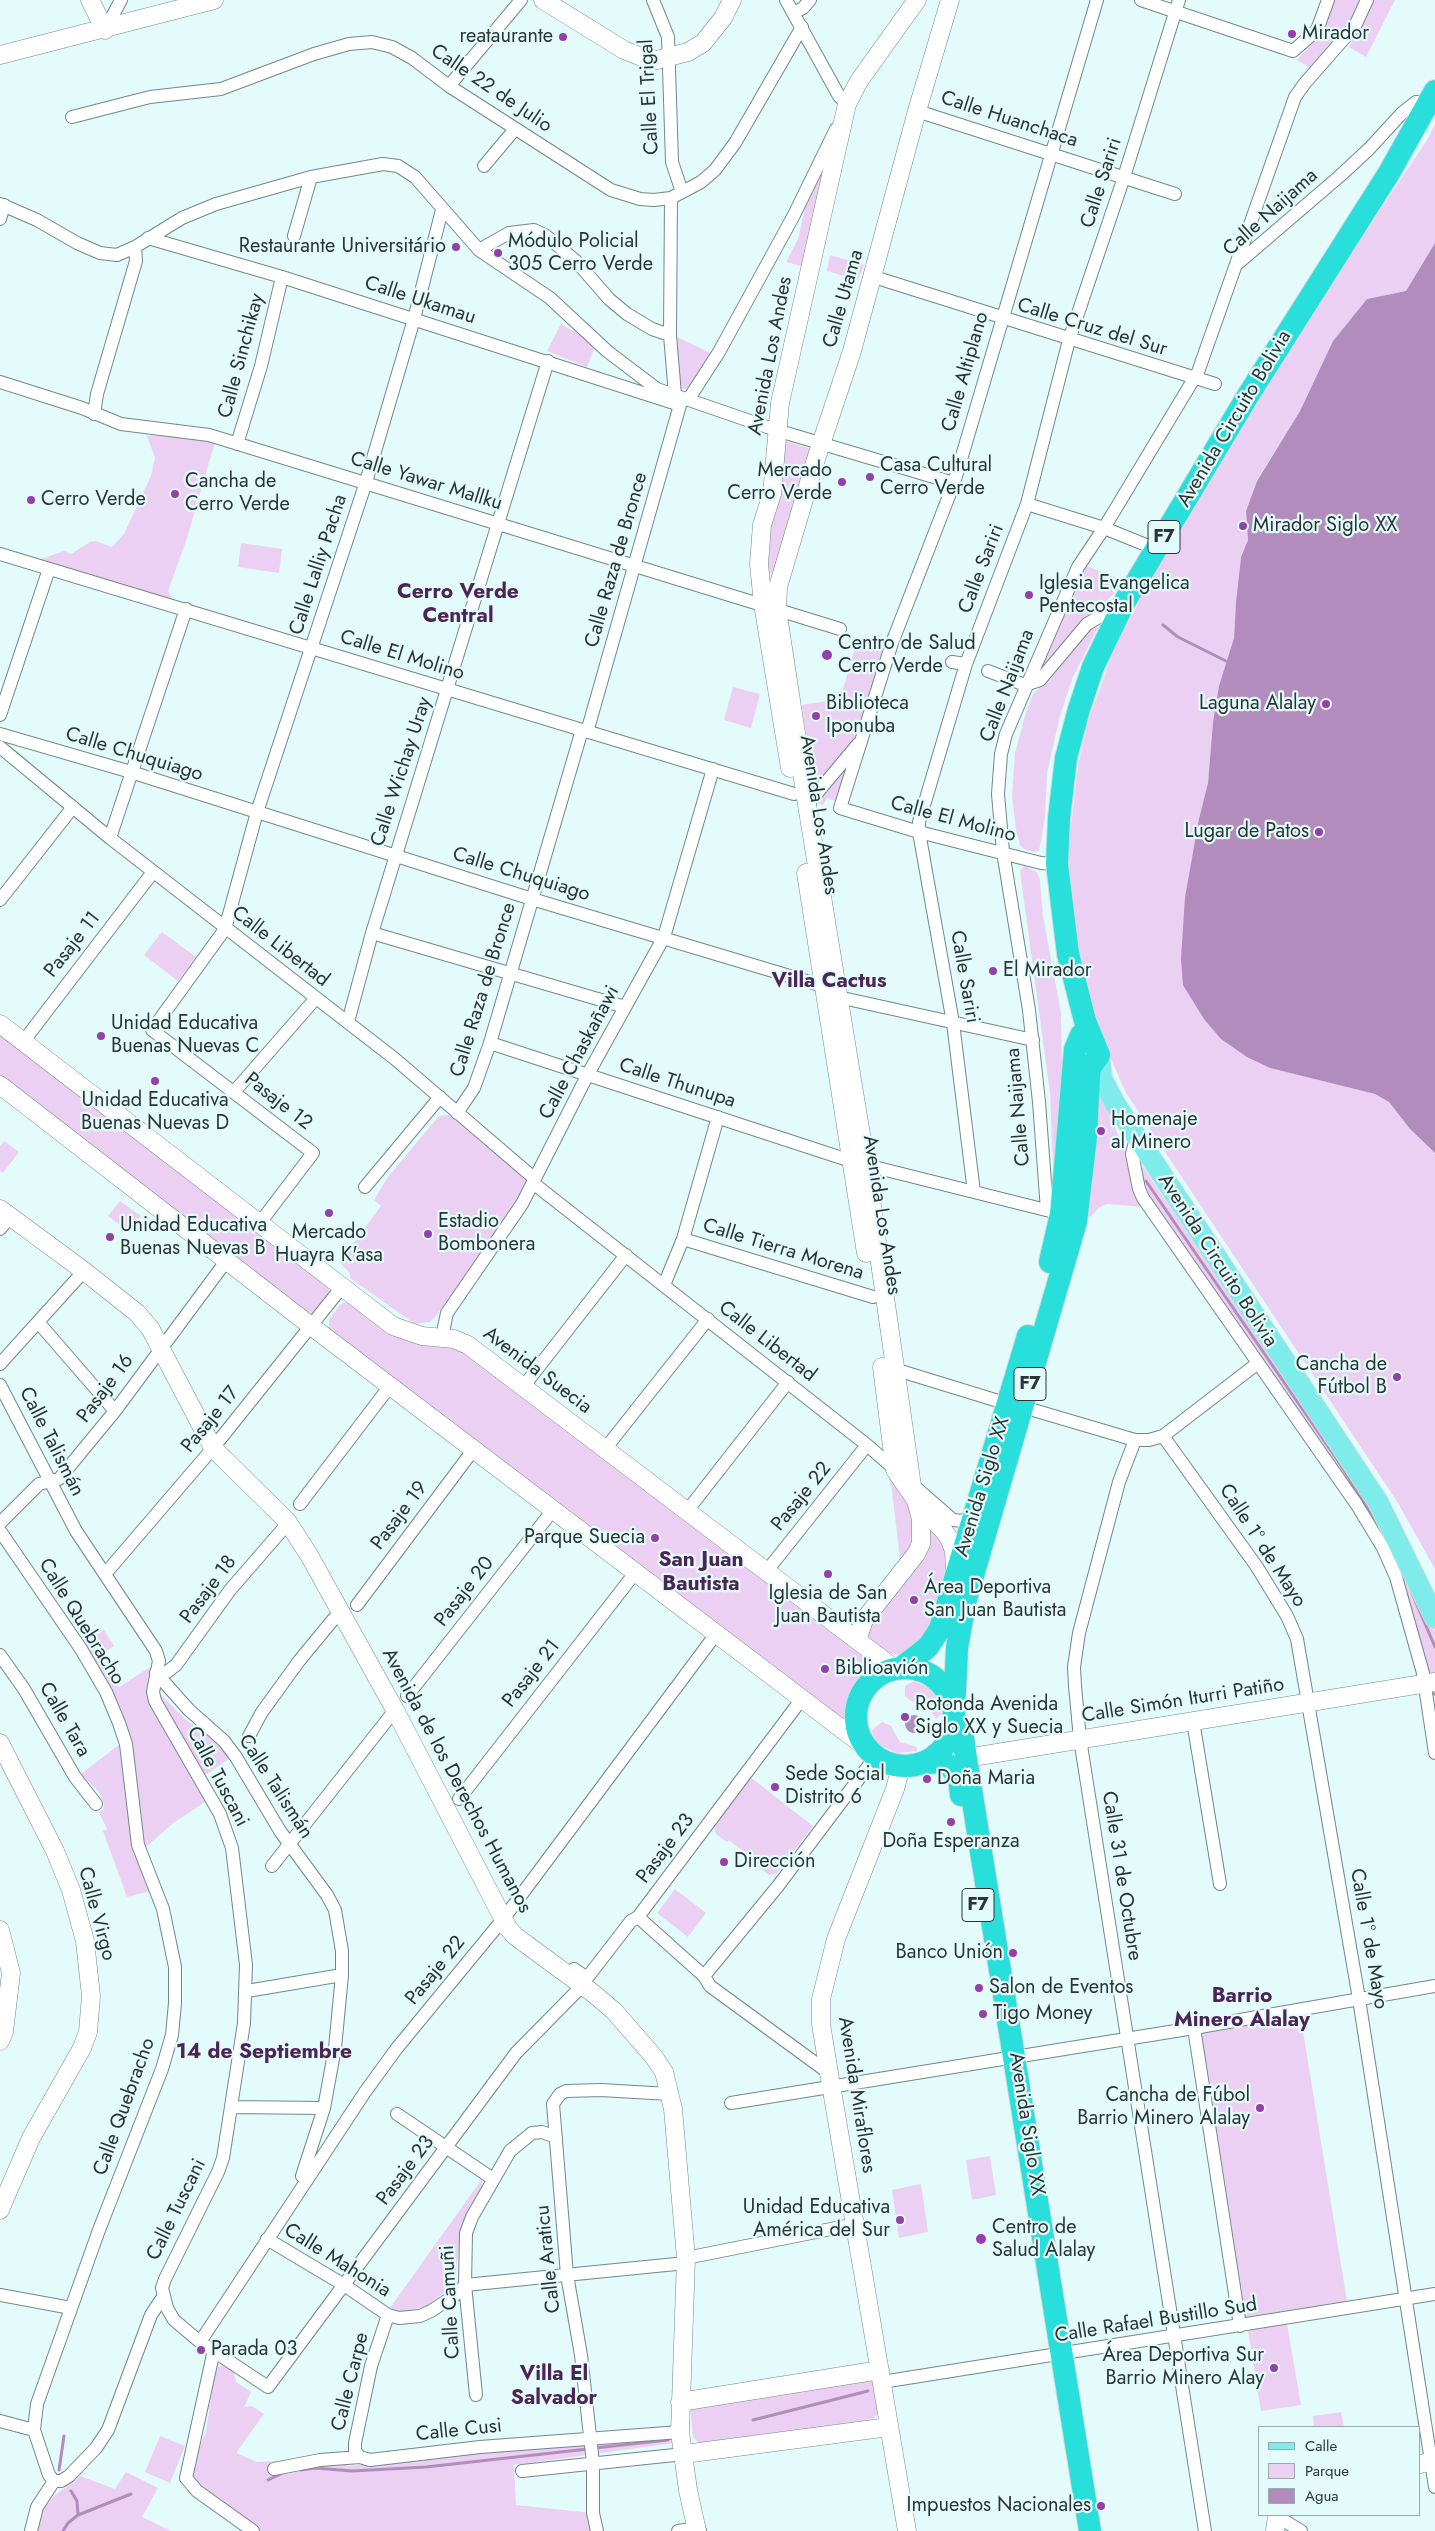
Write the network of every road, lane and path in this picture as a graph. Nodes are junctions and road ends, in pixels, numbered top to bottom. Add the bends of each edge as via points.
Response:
1 (90, 0) edge
2 (121, 0) edge
3 (214, 0) edge
4 (521, 0) edge
5 (544, 0) edge
6 (653, 0) edge
7 (732, 0) edge
8 (786, 0) edge
9 (810, 0) edge
10 (917, 0) edge
11 (950, 0) edge
12 (1097, 0) edge
13 (1141, 0) edge
14 (1328, 0) edge
15 (1367, 0) edge
16 (1177, 6) edge
17 (794, 13) junction
18 (802, 26) junction
19 (105, 30) junction
20 (1, 52) edge
21 (668, 58) junction
22 (449, 86) junction
23 (1432, 97) edge
24 (846, 104) junction
25 (917, 111) junction
26 (72, 117) dead end
27 (515, 129) junction
28 (1052, 154) junction
29 (484, 166) dead end
30 (311, 177) junction
31 (1124, 177) junction
32 (682, 192) junction
33 (1175, 194) dead end
34 (671, 198) junction
35 (2, 205) edge
36 (442, 210) junction
37 (0, 219) edge
38 (294, 236) dead end
39 (148, 238) junction
40 (135, 247) junction
41 (480, 250) junction
42 (1234, 267) junction
43 (282, 277) junction
44 (874, 277) junction
45 (414, 319) junction
46 (1001, 319) junction
47 (670, 335) junction
48 (1070, 340) junction
49 (548, 361) junction
50 (1194, 379) junction
51 (0, 382) edge
52 (1215, 384) dead end
53 (681, 399) junction
54 (94, 414) junction
55 (776, 430) junction
56 (237, 444) junction
57 (821, 444) junction
58 (366, 482) junction
59 (954, 483) junction
60 (1027, 504) junction
61 (499, 524) junction
62 (1104, 528) junction
63 (1156, 549) junction
64 (0, 554) edge
65 (635, 565) junction
66 (49, 569) junction
67 (770, 606) junction
68 (186, 609) junction
69 (1116, 617) junction
70 (840, 629) dead end
71 (312, 648) junction
72 (952, 662) dead end
73 (966, 664) junction
74 (988, 671) dead end
75 (1025, 685) junction
76 (448, 690) junction
77 (0, 715) edge
78 (584, 731) junction
79 (0, 734) edge
80 (864, 737) junction
81 (0, 748) edge
82 (713, 769) junction
83 (131, 772) junction
84 (801, 800) junction
85 (73, 807) junction
86 (840, 808) joint
87 (257, 812) junction
88 (919, 832) junction
89 (110, 838) junction
90 (1003, 852) junction
91 (395, 856) junction
92 (1058, 864) junction
93 (154, 872) junction
94 (532, 899) junction
95 (0, 900) edge
96 (225, 929) junction
97 (372, 933) junction
98 (664, 937) junction
99 (510, 975) junction
100 (823, 986) junction
101 (838, 997) junction
102 (316, 998) junction
103 (625, 1007) junction
104 (348, 1022) junction
105 (953, 1023) junction
106 (0, 1024) edge
107 (1089, 1032) junction
108 (1033, 1040) junction
109 (23, 1042) junction
110 (490, 1043) junction
111 (1099, 1055) junction
112 (588, 1074) junction
113 (0, 1085) edge
114 (234, 1092) junction
115 (440, 1097) junction
116 (457, 1113) junction
117 (718, 1117) junction
118 (1143, 1138) junction
119 (858, 1163) junction
120 (534, 1181) junction
121 (365, 1187) dead end
122 (974, 1192) junction
123 (1054, 1212) junction
124 (3, 1218) edge
125 (259, 1224) junction
126 (683, 1239) junction
127 (626, 1255) junction
128 (227, 1260) junction
129 (84, 1271) junction
130 (664, 1285) junction
131 (342, 1287) junction
132 (873, 1297) junction
133 (708, 1319) junction
134 (38, 1322) junction
135 (311, 1326) junction
136 (442, 1337) junction
137 (161, 1347) junction
138 (1258, 1363) junction
139 (0, 1364) edge
140 (894, 1369) junction
141 (788, 1382) junction
142 (390, 1386) junction
143 (523, 1386) junction
144 (1, 1388) edge
145 (1016, 1405) junction
146 (115, 1411) junction
147 (1163, 1436) junction
148 (1135, 1440) junction
149 (867, 1445) junction
150 (213, 1448) junction
151 (474, 1449) junction
152 (605, 1449) junction
153 (895, 1470) junction
154 (49, 1482) junction
155 (912, 1486) junction
156 (300, 1504) dead end
157 (919, 1505) junction
158 (553, 1510) junction
159 (687, 1511) junction
160 (975, 1513) junction
161 (288, 1522) junction
162 (0, 1523) edge
163 (0, 1531) edge
164 (766, 1572) junction
165 (635, 1573) junction
166 (105, 1574) junction
167 (956, 1579) junction
168 (1435, 1594) edge
169 (349, 1608) junction
170 (1435, 1618) edge
171 (716, 1634) junction
172 (856, 1640) junction
173 (0, 1655) edge
174 (898, 1668) junction
175 (156, 1674) junction
176 (1430, 1682) edge
177 (407, 1696) dead end
178 (801, 1700) junction
179 (1308, 1702) junction
180 (395, 1710) junction
181 (954, 1715) junction
182 (1193, 1721) junction
183 (249, 1736) dead end
184 (1080, 1739) junction
185 (0, 1742) edge
186 (874, 1754) junction
187 (1435, 1754) edge
188 (966, 1758) junction
189 (919, 1764) junction
190 (459, 1799) dead end
191 (96, 1804) dead end
192 (289, 1843) junction
193 (272, 1866) dead end
194 (1220, 1884) dead end
195 (638, 1917) junction
196 (504, 1918) junction
197 (0, 1930) edge
198 (543, 1957) junction
199 (342, 1975) junction
200 (704, 1976) junction
201 (582, 1986) junction
202 (1435, 1986) edge
203 (247, 1991) junction
204 (1359, 1999) junction
205 (1194, 2028) junction
206 (1129, 2038) junction
207 (0, 2042) edge
208 (1011, 2058) junction
209 (830, 2080) junction
210 (669, 2094) junction
211 (731, 2103) dead end
212 (230, 2107) junction
213 (324, 2108) junction
214 (397, 2114) dead end
215 (556, 2137) junction
216 (446, 2148) junction
217 (493, 2179) junction
218 (291, 2201) junction
219 (0, 2210) edge
220 (856, 2224) junction
221 (267, 2238) junction
222 (686, 2260) junction
223 (567, 2275) junction
224 (344, 2285) junction
225 (465, 2285) junction
226 (1435, 2294) edge
227 (0, 2295) edge
228 (163, 2297) junction
229 (1406, 2298) junction
230 (71, 2308) junction
231 (388, 2315) junction
232 (1240, 2326) junction
233 (1176, 2336) junction
234 (200, 2342) junction
235 (214, 2350) junction
236 (1056, 2356) junction
237 (881, 2376) junction
238 (476, 2395) dead end
239 (680, 2402) junction
240 (0, 2421) edge
241 (888, 2427) junction
242 (34, 2430) junction
243 (680, 2432) junction
244 (590, 2437) junction
245 (684, 2454) junction
246 (360, 2456) junction
247 (593, 2463) junction
248 (1428, 2463) edge
249 (274, 2469) dead end
250 (522, 2472) dead end
251 (54, 2481) junction
252 (1435, 2487) edge
253 (1277, 2521) edge
254 (698, 2530) edge
255 (30, 2531) edge
256 (253, 2531) edge
257 (597, 2531) edge
258 (678, 2531) edge
259 (907, 2531) edge
260 (1080, 2531) edge
261 (1090, 2531) edge
262 (1205, 2531) edge
263 (1300, 2531) edge

1 - 19 street
2 - 19 street
3 - 19 street
4 - 22 street
5 - 21 street via 624,50 644,58
6 - 21 street, Calle El Trigal via 668,37
7 - 21 street via 714,32 702,43 688,52
8 - 17 street
9 - 17 street
10 - 24 street, Avenida Los Andes
11 - 25 street, Calle Utama
12 - 28 street, Calle Altiplano
13 - 16 street
14 - 16 street via 1317,30 1293,52
15 - 42 street via 1355,26 1295,97
16 - 31 street, Calle Sariri
17 - 18 street
18 - 24 street
18 - 32 street, Calle 22 de Julio via 726,156 701,182
19 - 20 street
21 - 32 street, Calle El Trigal via 672,162
22 - 26 street, Calle 22 de Julio via 412,58 392,47 372,42 349,44 314,54 221,89 150,97
22 - 27 street, Calle 22 de Julio
23 - 42 street, Calle Naijama via 1416,102 1402,113 1370,149
23 - 63 highway, Avenida Circuito Bolivia / F7 via 1389,173 1249,394
24 - 53 street, Calle Raza de Bronce via 794,215 720,352
24 - 55 street, Avenida Los Andes
25 - 28 street, Calle Huanchaca
25 - 44 street, Calle Utama
27 - 29 street
27 - 34 street, Calle 22 de Julio via 611,190 640,199
28 - 31 street, Calle Huanchaca
28 - 46 street, Calle Altiplano
30 - 36 street via 383,164 398,166 408,170
30 - 38 street
30 - 39 street via 216,204 182,218
31 - 33 street, Calle Huanchaca
31 - 48 street, Calle Sariri
32 - 34 street, Calle 22 de Julio
34 - 47 street
35 - 37 street
35 - 40 street via 100,254 117,255
36 - 41 street
36 - 45 street, Calle Lalliy Pacha
39 - 40 street
39 - 43 street, Calle Ukamau
40 - 54 street via 136,261
41 - 47 street via 509,234 534,230 545,235 576,261 609,299 627,314
41 - 53 street via 550,298 643,381
42 - 50 street, Calle Naijama
43 - 45 street, Calle Ukamau
43 - 56 street, Calle Sinchikay via 261,366
44 - 46 street, Calle Cruz del Sur
44 - 57 street, Calle Utama
45 - 49 street, Calle Ukamau
45 - 58 street, Calle Lalliy Pacha
46 - 48 street, Calle Cruz del Sur
46 - 59 street, Calle Altiplano
47 - 53 street
48 - 50 street, Calle Cruz del Sur
48 - 60 street, Calle Sariri
49 - 53 street, Calle Ukamau
49 - 61 street, Calle Wichay Uray
50 - 52 street, Calle Cruz del Sur
50 - 62 street, Calle Naijama
51 - 54 street, Calle Yawar Mallku
53 - 55 street, Calle Ukamau
53 - 65 street, Calle Raza de Bronce
54 - 56 street, Calle Yawar Mallku via 131,427 209,435
55 - 57 street, Calle Ukamau
55 - 67 street, Avenida Los Andes via 772,494 759,541
56 - 58 street, Calle Yawar Mallku
57 - 59 street, Calle Ukamau
57 - 67 street, Calle Utama
58 - 61 street, Calle Yawar Mallku
58 - 71 street, Calle Lalliy Pacha
59 - 80 street, Calle Altiplano via 892,643
60 - 62 street
60 - 73 street, Calle Sariri
61 - 65 street, Calle Yawar Mallku
61 - 76 street, Calle Wichay Uray
62 - 63 street
62 - 75 street, Calle Naijama via 1078,566
63 - 69 highway, Avenida Circuito Bolivia / F7
64 - 66 street, Calle El Molino
65 - 67 street, Calle Yawar Mallku
65 - 78 street, Calle Raza de Bronce
66 - 68 street, Calle El Molino
66 - 77 street
67 - 70 street, Calle Yawar Mallku
67 - 84 street, Avenida Los Andes
68 - 71 street, Calle El Molino
68 - 83 street
69 - 75 street via 1104,614 1095,618 1040,680
69 - 92 highway, Avenida Circuito Bolivia / F7 via 1078,709 1066,758
71 - 76 street, Calle El Molino
71 - 87 street, Calle Lalliy Pacha
72 - 73 street
73 - 88 street, Calle Sariri via 919,822
74 - 75 street
75 - 90 street, Calle Naijama via 1006,734 999,764
76 - 78 street, Calle El Molino
76 - 91 street, Calle Wichay Uray
78 - 82 street, Calle El Molino
78 - 94 street, Calle Raza de Bronce
79 - 83 street, Calle Chuquiago
80 - 84 street
80 - 86 street, Calle Altiplano
81 - 85 street, Calle Libertad
82 - 84 street, Calle El Molino
82 - 98 street, Calle Chaskañawi
83 - 87 street, Calle Chuquiago
83 - 89 street
84 - 100 street, Avenida Los Andes
84 - 101 street, Avenida Los Andes
85 - 89 street, Calle Libertad
85 - 95 street
86 - 88 street, Calle El Molino
87 - 91 street, Calle Chuquiago
87 - 96 street, Calle Lalliy Pacha
88 - 90 street, Calle El Molino
88 - 105 street, Calle Sariri
89 - 93 street, Calle Libertad
90 - 92 street, Calle El Molino via 1041,863
90 - 108 street, Calle Naijama
91 - 94 street, Calle Chuquiago
91 - 97 street, Calle Wichay Uray
92 - 107 highway, Avenida Circuito Bolivia / F7 via 1068,954
93 - 96 street, Calle Libertad
93 - 109 street, Pasaje 11
94 - 98 street, Calle Chuquiago
94 - 99 street, Calle Raza de Bronce
96 - 102 street, Calle Libertad
96 - 114 street, Pasaje 12 via 152,1030
97 - 99 street
97 - 104 street, Calle Wichay Uray
98 - 100 street, Calle Chuquiago
98 - 103 street, Calle Chaskañawi
99 - 103 street
99 - 110 street, Calle Raza de Bronce
100 - 101 street, Calle Chuquiago
100 - 119 street, Avenida Los Andes
101 - 105 street, Calle Chuquiago
101 - 119 street, Avenida Los Andes
102 - 104 street, Calle Libertad
102 - 114 street
103 - 112 street, Calle Chaskañawi
104 - 115 street, Calle Libertad
105 - 108 street, Calle Chuquiago
105 - 122 street, Calle Sariri
106 - 109 street, Avenida Suecia
107 - 111 highway, Avenida Circuito Bolivia / F7
107 - 123 highway, Avenida Siglo XX / F7 via 1080,1035 1074,1049
108 - 123 street, Calle Naijama
109 - 125 street, Avenida Suecia
110 - 112 street, Calle Thunupa
110 - 116 street, Calle Raza de Bronce via 474,1088
111 - 118 main road, Avenida Circuito Bolivia via 1102,1079
111 - 145 highway, Avenida Siglo XX / F7 via 1090,1068 1076,1222
112 - 117 street, Calle Thunupa
112 - 120 street, Calle Chaskañawi
113 - 128 street
114 - 125 street, Pasaje 12 via 313,1153
115 - 116 street, Calle Libertad
115 - 121 street
116 - 120 street, Calle Libertad
117 - 119 street, Calle Thunupa
117 - 126 street
118 - 138 street via 1134,1146 1132,1154 1143,1198
118 - 168 main road, Avenida Circuito Bolivia via 1382,1489
118 - 170 main road, Avenida Circuito Bolivia via 1378,1502
119 - 122 street, Calle Thunupa
119 - 132 street, Avenida Los Andes
119 - 140 street, Avenida Los Andes
120 - 127 street, Calle Libertad
120 - 136 street, Calle Chaskañawi via 522,1204 447,1313
122 - 123 street, Calle Thunupa
123 - 145 highway, Avenida Siglo XX / F7 via 1055,1242
124 - 129 street, Avenida de los Derechos Humanos
125 - 131 street, Avenida Suecia
126 - 130 street
126 - 132 street, Calle Tierra Morena
127 - 130 street, Calle Libertad
127 - 143 street
128 - 135 street
128 - 137 street, Pasaje 16
129 - 134 street
129 - 137 street, Avenida de los Derechos Humanos via 137,1313
130 - 133 street, Calle Libertad
131 - 135 street, Pasaje 17
131 - 136 street, Avenida Suecia via 401,1331
132 - 153 street, Avenida Los Andes
133 - 141 street, Calle Libertad
133 - 152 street
134 - 139 street
134 - 146 street
135 - 142 street
135 - 150 street, Pasaje 17
136 - 143 street, Avenida Suecia via 468,1345
137 - 146 street, Pasaje 16
137 - 150 street, Avenida de los Derechos Humanos
138 - 147 street
138 - 176 street via 1383,1548 1396,1577
140 - 145 street
140 - 155 street, Avenida Los Andes
141 - 149 street, Calle Libertad
141 - 159 street
142 - 151 street
142 - 156 street
143 - 152 street, Avenida Suecia
144 - 154 street, Calle Talismán
145 - 148 street
145 - 160 highway, Avenida Siglo XX / F7
145 - 181 highway, Avenida Siglo XX / F7 via 958,1630
146 - 154 street, Pasaje 16 via 59,1479
147 - 148 street
147 - 179 street, Calle 1° de Mayo via 1257,1567 1287,1616 1297,1640
148 - 184 street, Calle 31 de Octubre via 1119,1482 1076,1648 1075,1686
149 - 153 street, Calle Libertad
149 - 164 street, Pasaje 22
150 - 161 street, Avenida de los Derechos Humanos
150 - 166 street, Pasaje 17
151 - 158 street
151 - 169 street, Pasaje 19
152 - 159 street, Avenida Suecia
153 - 155 street, Calle Libertad
153 - 157 street, Avenida Los Andes
154 - 162 street, Pasaje 16 via 39,1484
154 - 166 street, Calle Talismán
155 - 157 street, Avenida Los Andes
155 - 160 street, Calle Libertad via 953,1520 963,1521
157 - 167 street, Avenida Los Andes via 950,1540
157 - 172 street, Avenida Los Andes via 921,1544 864,1620
158 - 165 street
158 - 177 street, Pasaje 20
159 - 164 street, Avenida Suecia
160 - 167 highway, Avenida Siglo XX / F7
161 - 169 street, Avenida de los Derechos Humanos
161 - 175 street, Pasaje 18 via 230,1590 176,1665 167,1672
163 - 230 street, Calle Quebracho via 81,1649 106,1692 119,1723 126,1744 138,1845 162,1909 176,1967 172,2035 162,2069
164 - 172 street, Avenida Suecia
165 - 171 street
165 - 190 street, Pasaje 21
166 - 175 street, Calle Talismán via 156,1651 160,1661
167 - 174 highway, Avenida Siglo XX / F7 via 934,1639
169 - 180 street, Avenida de los Derechos Humanos
169 - 183 street, Pasaje 19 via 267,1704
171 - 178 street
171 - 196 street, Pasaje 22
172 - 174 street, Avenida Suecia
173 - 191 street, Calle Tara via 24,1689 75,1777
174 - 181 highway, F7 via 924,1672 937,1680 947,1691
174 - 186 highway, F7 via 875,1678 858,1702 859,1732
175 - 192 street, Calle Talismán via 224,1741
175 - 203 street, Calle Tuscani via 155,1701 220,1814 232,1848
176 - 179 street, Calle Simón Iturri Patiño
176 - 187 street
178 - 186 street
178 - 195 street, Pasaje 23
179 - 182 street, Calle Simón Iturri Patiño
179 - 204 street, Calle 1° de Mayo
180 - 192 street
180 - 196 street, Avenida de los Derechos Humanos
181 - 188 highway, Avenida Siglo XX / F7 via 963,1737
181 - 189 highway, F7 via 952,1732 943,1747
182 - 184 street, Calle Simón Iturri Patiño
182 - 194 street
184 - 188 street, Calle Simón Iturri Patiño
184 - 206 street, Calle 31 de Octubre
185 - 219 street, Calle Virgo via 71,1890 85,1942 91,1996 90,2018 82,2048 31,2138
186 - 189 highway, F7
186 - 200 street via 778,1886
188 - 189 street, Calle Simón Iturri Patiño
188 - 208 highway, Avenida Siglo XX / F7
189 - 208 highway, Avenida Siglo XX / F7 via 949,1765 958,1778 986,1960
189 - 209 street, Avenida Miraflores via 895,1789 836,1939 825,1976 821,2024
192 - 193 street
192 - 199 street, Calle Talismán via 327,1895 334,1910 340,1932
195 - 198 street, Pasaje 23 via 630,1921 587,1978 562,1961
195 - 200 street
196 - 198 street, Avenida de los Derechos Humanos via 515,1936
196 - 218 street, Pasaje 22 via 397,2048
197 - 207 street via 11,1973 6,2022
198 - 201 street, Avenida de los Derechos Humanos
199 - 203 street
199 - 213 street, Calle Talismán via 334,2057
200 - 209 street via 710,1986
201 - 210 street, Avenida de los Derechos Humanos via 614,2012 654,2057 664,2072
201 - 216 street, Pasaje 23 via 516,2053
202 - 204 street
203 - 212 street, Calle Tuscani
204 - 205 street
204 - 229 street, Calle 1° de Mayo
205 - 206 street
205 - 232 street
206 - 208 street
206 - 233 street, Calle 31 de Octubre
208 - 209 street
208 - 236 highway, Avenida Siglo XX / F7
209 - 211 street
209 - 220 street, Avenida Miraflores
210 - 215 street, Calle Araticu via 566,2091 553,2104
210 - 222 street, Avenida de los Derechos Humanos via 679,2167
212 - 213 street
212 - 228 street, Calle Tuscani via 223,2158 165,2279
213 - 218 street, Calle Talismán via 309,2158
214 - 216 street
215 - 217 street, Calle Camuñi via 542,2132 522,2139 510,2151
215 - 223 street, Calle Araticu
216 - 217 street
216 - 224 street, Pasaje 23
217 - 225 street, Calle Camuñi via 466,2233
218 - 221 street, Pasaje 22
220 - 222 street
220 - 237 street, Avenida Miraflores
221 - 224 street, Calle Mahonia
221 - 234 street, Pasaje 22
222 - 223 street
222 - 239 street, Avenida de los Derechos Humanos
223 - 225 street
223 - 244 street, Calle Araticu
224 - 231 street, Calle Mahonia
224 - 235 street, Pasaje 23 via 268,2387
225 - 231 street via 454,2296 420,2316 399,2318
225 - 238 street, Calle Camuñi
226 - 229 street, Calle Rafael Bustillo Sud
227 - 230 street
228 - 234 street via 174,2320
228 - 251 street, Calle Tuscani via 151,2315 108,2430 69,2476 61,2482
229 - 232 street, Calle Rafael Bustillo Sud
229 - 248 street, Calle 1° de Mayo
230 - 242 street, Calle Quebracho via 37,2404
231 - 246 street, Calle Carpe via 371,2366 355,2443 355,2451
232 - 233 street, Calle Rafael Bustillo Sud
233 - 236 street, Calle Rafael Bustillo Sud
233 - 262 street, Calle 31 de Octubre
234 - 235 street
235 - 256 street via 186,2478 197,2491
236 - 237 street, Calle Rafael Bustillo Sud
236 - 260 highway, Avenida Siglo XX
236 - 261 highway, Avenida Siglo XX
237 - 239 street
237 - 241 street, Avenida Miraflores
239 - 243 street, Avenida de los Derechos Humanos
240 - 242 street
241 - 245 street
241 - 259 street, Avenida Miraflores
242 - 251 street, Calle Quebracho
243 - 244 street, Calle Cusi
243 - 245 street, Avenida de los Derechos Humanos
244 - 246 street, Calle Cusi via 370,2460
244 - 247 street, Calle Araticu
245 - 247 street
245 - 254 street, Avenida de los Derechos Humanos via 688,2490
246 - 249 street, Calle Cusi
247 - 250 street
247 - 257 street, Calle Araticu via 593,2513
248 - 252 street, Calle 1° de Mayo
251 - 255 street, Calle Tuscani via 37,2507
253 - 263 street
254 - 258 street

